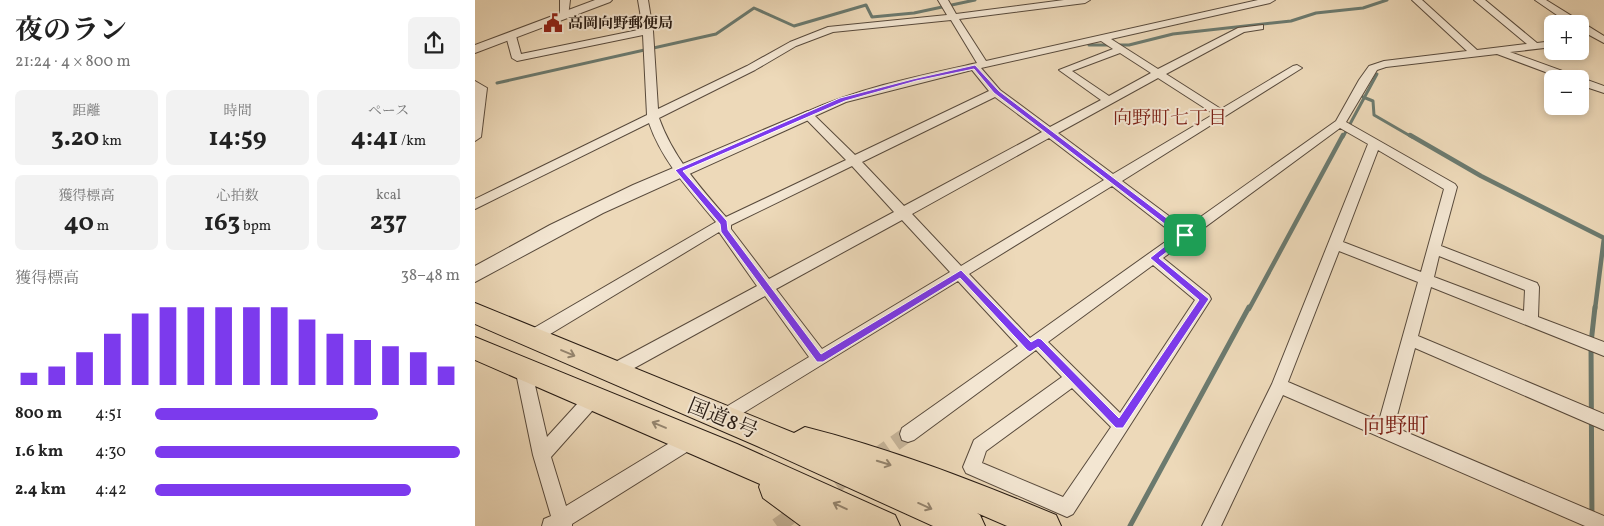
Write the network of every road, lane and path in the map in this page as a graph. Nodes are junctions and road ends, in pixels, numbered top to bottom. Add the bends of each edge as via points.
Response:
1 (565, 0) edge
2 (606, 0) edge
3 (643, 0) edge
4 (943, 0) edge
5 (1085, 0) edge
6 (1270, 0) edge
7 (1417, 0) edge
8 (1479, 0) edge
9 (1543, 1) edge
10 (1237, 3) edge
11 (565, 15) junction
12 (1564, 15) edge
13 (954, 18) junction
14 (1260, 27) dead end
15 (1589, 30) edge
16 (648, 31) junction
17 (511, 36) junction
18 (1101, 37) junction
19 (1602, 37) edge
20 (1589, 39) edge
21 (1544, 45) edge
22 (1535, 46) junction
23 (475, 49) edge
24 (1120, 50) junction
25 (1498, 51) junction
26 (1475, 53) junction
27 (979, 66) junction
28 (1297, 68) dead end
29 (1549, 70) edge
30 (1158, 74) junction
31 (475, 84) edge
32 (1589, 84) edge
33 (1604, 90) edge
34 (997, 92) junction
35 (1109, 101) junction
36 (1220, 113) junction
37 (808, 115) junction
38 (653, 117) junction
39 (1340, 123) junction
40 (1051, 134) junction
41 (475, 137) edge
42 (1374, 144) junction
43 (855, 161) junction
44 (678, 170) junction
45 (1111, 180) junction
46 (475, 204) edge
47 (904, 213) junction
48 (724, 223) junction
49 (1185, 235) junction
50 (1335, 244) junction
51 (1434, 249) junction
52 (1154, 258) junction
53 (961, 274) junction
54 (475, 275) edge
55 (1425, 279) junction
56 (767, 288) junction
57 (475, 313) edge
58 (1531, 320) junction
59 (531, 337) junction
60 (1409, 339) junction
61 (1034, 345) junction
62 (1593, 345) edge
63 (475, 348) edge
64 (820, 359) junction
65 (523, 368) junction
66 (612, 372) junction
67 (1073, 378) junction
68 (1279, 386) junction
69 (594, 397) junction
70 (1597, 419) edge
71 (729, 421) junction
72 (1120, 425) junction
73 (1384, 432) junction
74 (908, 434) tunnel mouth
75 (692, 439) junction
76 (727, 454) junction
77 (542, 455) junction
78 (819, 523) edge
79 (558, 524) edge
80 (1604, 525) edge
81 (884, 526) edge
82 (969, 526) edge
83 (1045, 526) edge
84 (1211, 526) edge

1 - 11 street
2 - 11 street
3 - 16 street
4 - 13 street
5 - 13 street
6 - 10 street
7 - 26 street
8 - 22 street
9 - 12 street
10 - 18 street
11 - 17 street
13 - 27 street
13 - 38 street via 831,29 793,44
14 - 30 street via 1241,30
15 - 19 street
16 - 17 street via 517,58
16 - 38 street
17 - 23 street
18 - 24 street
18 - 27 street
19 - 20 street
21 - 22 street
22 - 25 street
24 - 30 street
24 - 35 street via 1064,70
25 - 26 street
25 - 29 street
26 - 39 street via 1373,68
27 - 34 street
27 - 37 street via 842,100
28 - 36 street
30 - 35 street
30 - 36 street
31 - 41 street via 482,88
32 - 33 street
34 - 40 street
34 - 43 street
35 - 40 street
36 - 45 street
37 - 43 street
37 - 44 street
38 - 44 street
38 - 46 street
39 - 42 street
39 - 49 street
40 - 45 street
40 - 47 street
42 - 50 street
42 - 51 street via 1451,187
43 - 47 street
43 - 48 street
44 - 48 street
44 - 54 street via 585,215
45 - 49 street
45 - 53 street
47 - 53 street
47 - 56 street
48 - 56 street via 724,230
48 - 59 street
49 - 52 street
50 - 55 street
50 - 68 street
51 - 55 street
51 - 58 street via 1532,286
52 - 61 street
52 - 72 street via 1204,299
53 - 61 street
53 - 64 street
55 - 58 street
55 - 60 street
56 - 64 street
56 - 66 street
57 - 59 highway, 国道8号
58 - 62 street
59 -> 66 highway, 国道8号
60 - 70 street
60 - 73 street
61 - 67 street
61 - 74 street
63 - 65 highway, 国道8号
64 - 71 street
65 - 69 highway, 国道8号
65 - 77 street
66 - 71 highway, 国道8号
67 - 72 street
67 - 72 street via 980,446 972,467 1067,508
68 - 73 street
68 - 84 street
75 -> 69 highway, 国道8号
69 - 77 street
71 -> 82 highway, 国道8号
71 -> 83 highway via 903,468
73 - 80 street
75 - 76 highway, 国道8号
75 - 79 street
76 - 78 highway
81 -> 76 highway, 国道8号
77 - 79 street

